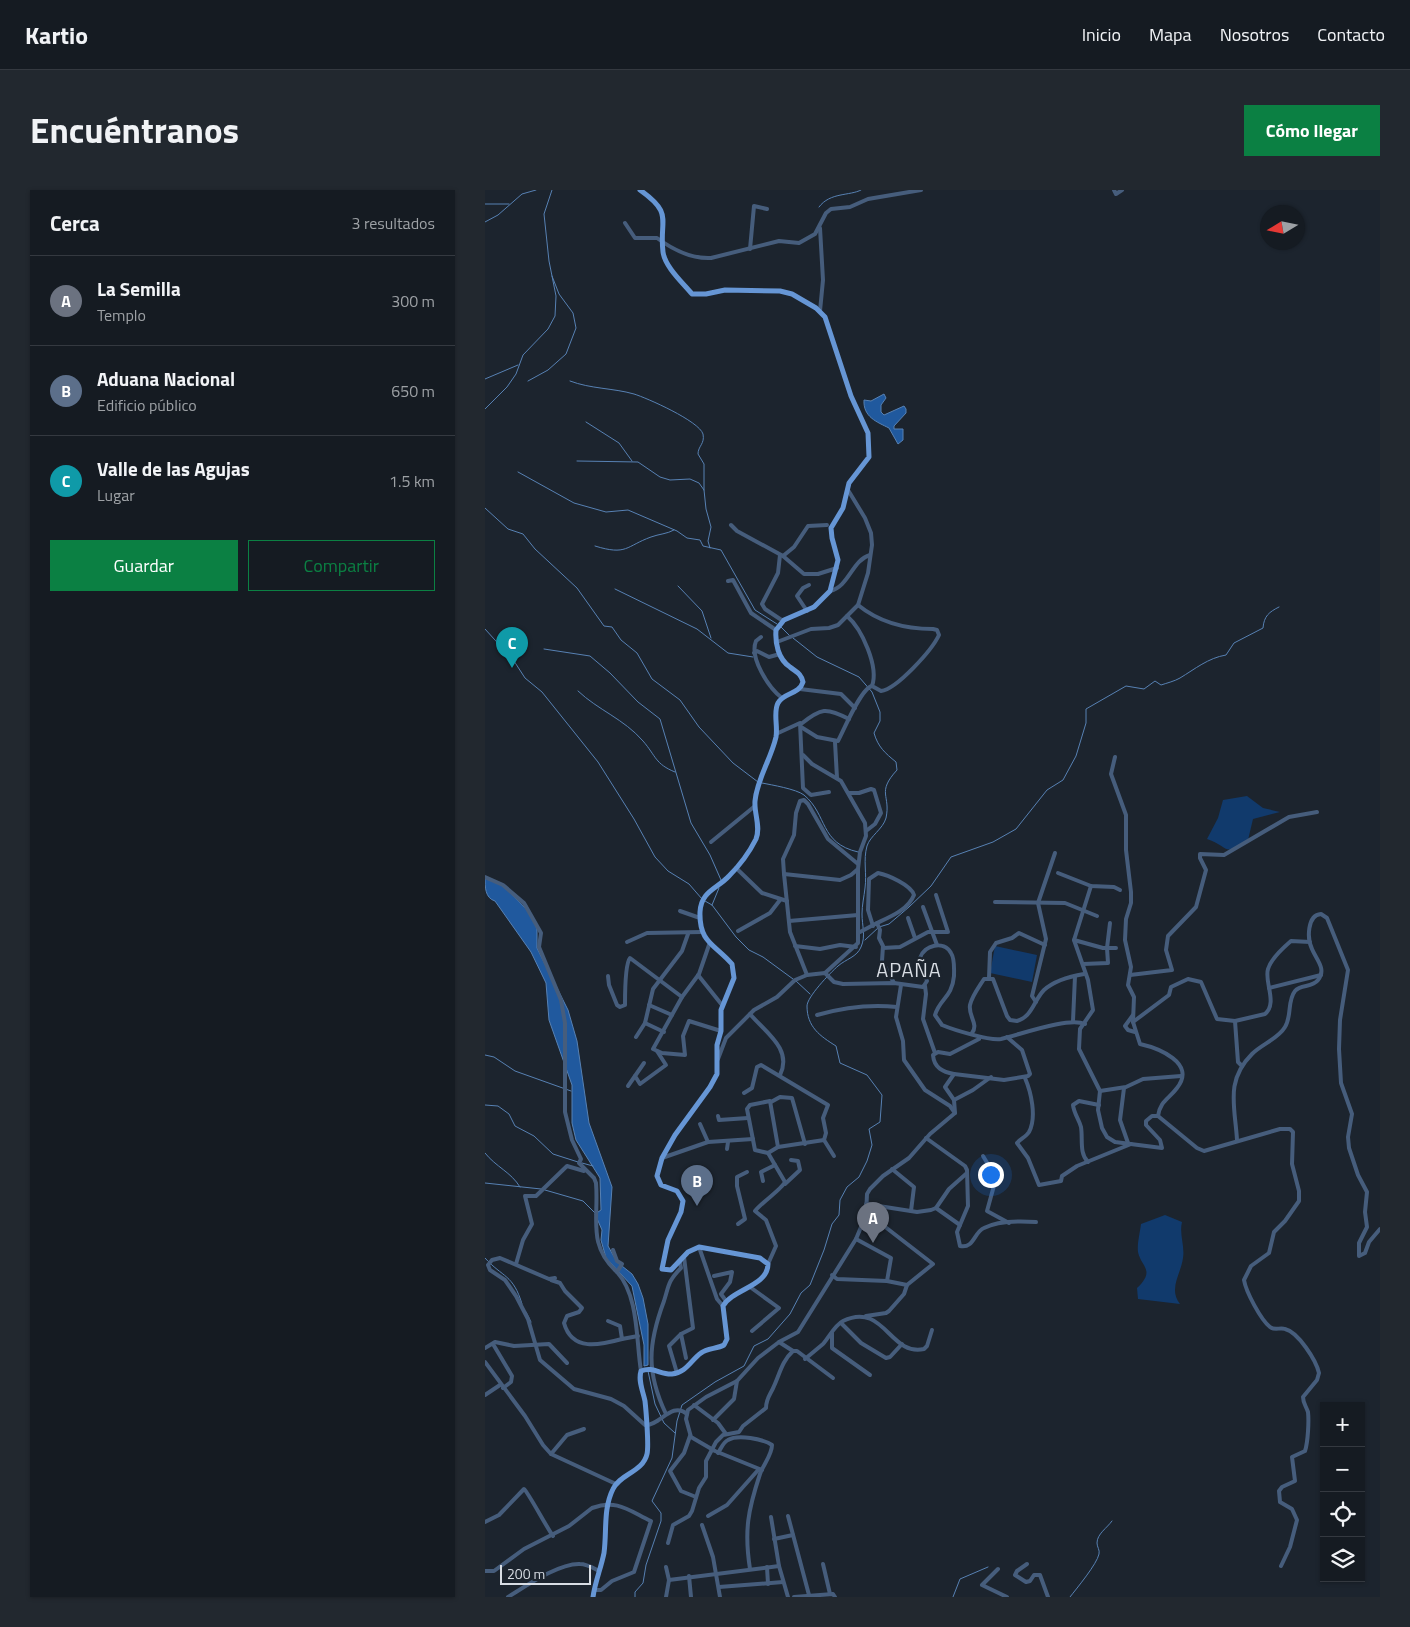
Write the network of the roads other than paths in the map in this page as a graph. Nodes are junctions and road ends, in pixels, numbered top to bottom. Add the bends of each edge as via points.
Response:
1 (640, 190) edge
2 (921, 190) edge
3 (1114, 190) edge
4 (1122, 190) edge
5 (767, 209) dead end
6 (625, 223) dead end
7 (820, 228) junction
8 (664, 243) junction
9 (750, 248) junction
10 (820, 311) junction
11 (846, 488) junction
12 (731, 525) dead end
13 (827, 525) dead end
14 (782, 555) junction
15 (870, 556) junction
16 (837, 568) junction
17 (728, 581) dead end
18 (809, 585) dead end
19 (829, 591) junction
20 (858, 605) junction
21 (807, 611) junction
22 (847, 616) junction
23 (779, 625) junction
24 (761, 637) dead end
25 (777, 642) junction
26 (754, 653) junction
27 (780, 654) junction
28 (871, 686) junction
29 (800, 689) junction
30 (782, 698) junction
31 (855, 708) junction
32 (849, 719) junction
33 (801, 725) junction
34 (776, 734) junction
35 (835, 742) junction
36 (803, 755) junction
37 (1115, 757) dead end
38 (837, 778) junction
39 (829, 792) dead end
40 (849, 793) junction
41 (755, 806) junction
42 (1317, 812) dead end
43 (866, 831) junction
44 (711, 842) dead end
45 (1055, 853) dead end
46 (858, 866) junction
47 (737, 868) junction
48 (1059, 873) dead end
49 (784, 874) junction
50 (485, 877) edge
51 (1091, 886) junction
52 (1120, 890) dead end
53 (936, 895) dead end
54 (780, 900) junction
55 (787, 901) junction
56 (995, 902) dead end
57 (1038, 903) junction
58 (923, 907) dead end
59 (1083, 910) junction
60 (680, 911) dead end
61 (858, 915) junction
62 (1097, 916) dead end
63 (700, 918) junction
64 (908, 918) dead end
65 (789, 921) junction
66 (1110, 922) dead end
67 (876, 924) junction
68 (738, 931) dead end
69 (702, 932) junction
70 (860, 932) junction
71 (933, 932) junction
72 (688, 934) junction
73 (915, 938) junction
74 (1075, 940) junction
75 (627, 942) dead end
76 (1309, 942) junction
77 (709, 945) junction
78 (937, 945) junction
79 (1045, 945) junction
80 (795, 946) junction
81 (856, 947) junction
82 (883, 948) junction
83 (1107, 948) junction
84 (1116, 948) dead end
85 (1083, 964) junction
86 (825, 973) junction
87 (1084, 974) junction
88 (698, 975) junction
89 (807, 975) junction
90 (1130, 975) junction
91 (1321, 975) junction
92 (608, 976) dead end
93 (1075, 976) junction
94 (989, 978) junction
95 (661, 980) junction
96 (894, 983) junction
97 (901, 985) junction
98 (925, 986) junction
99 (1269, 988) junction
100 (682, 997) junction
101 (1036, 1002) junction
102 (649, 1005) junction
103 (722, 1005) junction
104 (897, 1007) junction
105 (750, 1014) junction
106 (817, 1014) dead end
107 (1133, 1014) junction
108 (672, 1015) junction
109 (1073, 1021) junction
110 (1235, 1021) junction
111 (1133, 1022) junction
112 (645, 1023) junction
113 (1085, 1024) junction
114 (721, 1031) junction
115 (664, 1032) junction
116 (1135, 1032) junction
117 (972, 1033) junction
118 (636, 1037) dead end
119 (1007, 1037) junction
120 (979, 1039) junction
121 (657, 1051) junction
122 (935, 1053) junction
123 (718, 1059) junction
124 (644, 1063) dead end
125 (1243, 1066) junction
126 (953, 1074) junction
127 (779, 1075) junction
128 (635, 1076) junction
129 (1181, 1076) junction
130 (991, 1077) junction
131 (1025, 1078) junction
132 (628, 1086) dead end
133 (1125, 1088) junction
134 (1100, 1091) junction
135 (744, 1093) dead end
136 (954, 1100) junction
137 (771, 1102) junction
138 (1099, 1105) junction
139 (955, 1112) junction
140 (718, 1116) dead end
141 (1158, 1116) junction
142 (748, 1118) junction
143 (700, 1124) dead end
144 (926, 1138) junction
145 (753, 1139) junction
146 (824, 1140) junction
147 (1237, 1140) junction
148 (708, 1142) junction
149 (728, 1142) junction
150 (1130, 1143) junction
151 (805, 1144) junction
152 (778, 1147) junction
153 (727, 1150) dead end
154 (768, 1153) junction
155 (834, 1156) dead end
156 (983, 1156) dead end
157 (662, 1158) junction
158 (791, 1160) dead end
159 (1088, 1162) junction
160 (775, 1165) junction
161 (892, 1169) junction
162 (587, 1171) junction
163 (747, 1172) dead end
164 (967, 1173) junction
165 (763, 1181) dead end
166 (785, 1184) junction
167 (866, 1204) junction
168 (936, 1208) junction
169 (911, 1211) junction
170 (755, 1213) junction
171 (744, 1215) junction
172 (866, 1215) junction
173 (1036, 1222) dead end
174 (1009, 1223) junction
175 (738, 1224) dead end
176 (960, 1225) junction
177 (1380, 1229) edge
178 (856, 1239) junction
179 (699, 1247) junction
180 (613, 1250) dead end
181 (684, 1257) junction
182 (680, 1263) junction
183 (517, 1264) junction
184 (768, 1264) junction
185 (617, 1271) junction
186 (832, 1275) junction
187 (714, 1276) dead end
188 (555, 1278) dead end
189 (549, 1280) junction
190 (887, 1281) junction
191 (907, 1285) junction
192 (750, 1287) junction
193 (724, 1304) junction
194 (866, 1316) junction
195 (609, 1321) dead end
196 (841, 1323) junction
197 (933, 1330) dead end
198 (752, 1331) dead end
199 (831, 1333) junction
200 (681, 1334) junction
201 (638, 1336) junction
202 (622, 1338) junction
203 (779, 1342) junction
204 (493, 1344) junction
205 (533, 1344) junction
206 (902, 1344) junction
207 (485, 1348) edge
208 (793, 1351) junction
209 (687, 1358) dead end
210 (805, 1358) junction
211 (485, 1363) edge
212 (567, 1363) dead end
213 (646, 1370) junction
214 (677, 1373) junction
215 (870, 1375) dead end
216 (833, 1378) dead end
217 (737, 1381) junction
218 (502, 1386) junction
219 (485, 1395) edge
220 (693, 1405) junction
221 (683, 1411) junction
222 (665, 1415) junction
223 (713, 1420) junction
224 (645, 1425) junction
225 (584, 1429) dead end
226 (726, 1434) junction
227 (690, 1436) junction
228 (712, 1450) junction
229 (718, 1453) junction
230 (551, 1454) junction
231 (760, 1469) junction
232 (616, 1484) junction
233 (695, 1497) junction
234 (608, 1504) junction
235 (708, 1516) dead end
236 (788, 1516) dead end
237 (771, 1517) dead end
238 (485, 1522) edge
239 (701, 1525) dead end
240 (793, 1535) junction
241 (553, 1536) junction
242 (774, 1539) junction
243 (668, 1543) dead end
244 (823, 1564) dead end
245 (1027, 1564) dead end
246 (779, 1566) junction
247 (1281, 1566) dead end
248 (767, 1567) junction
249 (666, 1568) dead end
250 (750, 1569) junction
251 (998, 1569) dead end
252 (485, 1571) edge
253 (599, 1571) junction
254 (716, 1574) junction
255 (689, 1576) junction
256 (669, 1580) junction
257 (783, 1582) junction
258 (768, 1584) junction
259 (719, 1587) junction
260 (594, 1590) junction
261 (829, 1594) junction
262 (809, 1595) junction
263 (508, 1597) edge
264 (593, 1597) edge
265 (666, 1597) edge
266 (691, 1597) edge
267 (720, 1597) edge
268 (788, 1597) edge
269 (794, 1597) edge
270 (835, 1597) edge
271 (1007, 1597) edge
272 (1049, 1597) edge

1 - 8 main road via 661,208
2 - 7 street via 868,199 850,207 831,208
3 - 4 street via 1116,194
5 - 9 street via 754,206
6 - 8 street via 635,238 657,238
7 - 9 street via 799,243 783,240
7 - 10 street via 823,280
8 - 9 street via 667,247 704,258
8 - 10 main road via 665,257 692,294 725,290 780,292 792,294
10 - 11 main road via 827,321 851,396 868,433 867,461
11 - 15 street via 870,527
11 - 16 main road via 843,508 831,530 838,556
12 - 14 street
13 - 14 street via 807,526 794,547
14 - 16 street via 807,575
14 - 23 street via 778,573 762,604
15 - 19 street via 862,560 838,588
15 - 20 street via 865,587
16 - 19 main road
17 - 23 street via 733,580 751,613
18 - 21 street via 797,596
19 - 21 main road via 820,603
20 - 22 street
20 - 28 street via 902,627 933,629 939,634 924,657 897,683 885,690
21 - 23 main road
22 - 25 street via 829,628 811,629
22 - 28 street via 863,637 873,675
23 - 25 main road
24 - 26 street via 754,644
25 - 27 main road
26 - 27 street via 757,651 769,657
26 - 30 street via 770,688
27 - 29 main road via 785,663 801,675
28 - 31 street via 866,688
29 - 30 main road
29 - 31 street via 841,694
30 - 34 main road via 777,708
31 - 32 street
32 - 33 street via 825,710 817,712
32 - 35 street
33 - 34 street via 798,723
33 - 35 street via 811,735
33 - 36 street
34 - 41 main road
35 - 38 street
36 - 38 street
36 - 39 street via 803,788 811,795
37 - 90 street via 1112,779 1127,820 1125,842 1131,892 1125,940
38 - 40 street
40 - 43 street
40 - 43 street via 874,790 881,813
41 - 44 street
41 - 47 main road via 757,836
42 - 90 street via 1289,817 1225,854 1200,854 1206,870 1196,907 1168,936 1166,950 1172,970
43 - 46 street
45 - 57 street
46 - 49 street via 851,875 840,880
46 - 49 street via 827,839 813,810 802,800 797,810 794,835 783,858
46 - 61 street
47 - 54 street via 762,893
47 - 63 main road via 705,894
48 - 51 street
49 - 55 street
50 - 162 street via 503,885 524,903 541,934 539,947 561,1000 565,1023 565,1112 581,1159 579,1162
51 - 52 street
51 - 59 street
53 - 71 street via 949,930
54 - 55 street
54 - 68 street via 770,913
55 - 65 street
56 - 57 street
57 - 59 street via 1065,903
57 - 79 street via 1046,932
58 - 71 street
59 - 62 street
59 - 74 street
60 - 63 street
61 - 65 street
61 - 70 street
63 - 69 main road
64 - 73 street
65 - 80 street
66 - 83 street
67 - 67 street via 868,910 869,878 878,873 906,886 914,895 895,915
67 - 70 street
67 - 82 street
69 - 72 street
69 - 77 main road
70 - 81 street
71 - 73 street
71 - 78 street
72 - 75 street via 647,933
72 - 95 street via 682,951
73 - 82 street via 900,947
74 - 83 street
74 - 85 street
76 - 91 street via 1320,962
76 - 99 street via 1294,940 1288,943 1268,969
76 - 177 street via 1311,920 1318,914 1324,915 1348,970 1340,1020 1340,1076 1352,1114 1349,1148 1357,1175 1367,1192 1367,1227 1359,1243 1359,1256 1365,1253
77 - 88 street
77 - 103 main road via 725,956 735,971
78 - 98 street via 926,949 920,958 927,981
78 - 117 street via 952,954 954,978 948,997 935,1015 942,1025
79 - 94 street via 1019,933 997,942 990,952
79 - 101 street via 1032,996
80 - 81 street via 820,949 840,945
80 - 89 street
81 - 86 street
82 - 96 street via 882,961
83 - 84 street
83 - 85 street via 1108,963
85 - 87 street
86 - 89 street
86 - 96 street via 843,984
87 - 93 street
87 - 113 street via 1092,994 1093,1010
88 - 100 street
88 - 103 street
89 - 105 street via 795,980 777,997
90 - 107 street via 1128,985 1134,997
91 - 99 street
91 - 125 street via 1316,982 1299,987 1293,993 1285,1027
92 - 95 street via 617,1006 621,1007 625,1005 626,964 630,958
93 - 101 street via 1045,989
93 - 109 street
94 - 101 street via 993,979 1010,1020 1021,1020
94 - 117 street via 984,979 970,1004 975,1026
95 - 100 street
95 - 102 street via 651,993
96 - 97 street
97 - 98 street
97 - 104 street
98 - 122 street via 923,1019
99 - 110 street via 1271,1006 1268,1011 1261,1016
100 - 108 street
102 - 108 street
102 - 112 street
103 - 114 main road
104 - 106 street via 855,1006
104 - 139 street via 897,1022 908,1069 925,1090
105 - 123 street via 726,1038
105 - 127 street via 783,1053 785,1065
107 - 111 street
107 - 116 street via 1125,1026
108 - 115 street
109 - 113 street
109 - 119 street
110 - 111 street via 1217,1019 1201,982 1188,979 1171,987 1169,995
110 - 125 street via 1238,1061
111 - 116 street
112 - 115 street
112 - 118 street
113 - 134 street via 1079,1035 1079,1049
114 - 121 street via 689,1021 683,1036 685,1055
114 - 123 main road
115 - 121 street via 653,1048
116 - 129 street via 1140,1044 1177,1061
117 - 120 street
119 - 120 street
119 - 131 street via 1022,1050 1027,1060 1030,1074
120 - 122 street via 950,1054
121 - 128 street via 666,1065 641,1083
122 - 126 street via 933,1058 941,1071
123 - 157 main road via 714,1080
124 - 128 street
125 - 147 street via 1236,1075 1235,1084
126 - 130 street
126 - 136 street via 945,1087
127 - 135 street via 758,1066 752,1088
127 - 146 street via 828,1105 823,1118
128 - 132 street
129 - 133 street via 1143,1079
129 - 141 street via 1177,1089 1160,1105
130 - 131 street via 1004,1080
130 - 136 street
131 - 159 street via 1031,1098 1032,1120 1029,1132 1017,1143 1028,1158 1037,1184 1061,1181 1062,1176
133 - 134 street
133 - 150 street via 1120,1120
134 - 138 street
136 - 139 street
137 - 142 street via 767,1100 750,1105
137 - 151 street via 780,1097 791,1098
137 - 152 street
138 - 150 street via 1099,1120 1107,1137 1115,1142
138 - 159 street via 1079,1101 1073,1105
139 - 144 street
140 - 142 street via 719,1120
141 - 147 street via 1204,1152
141 - 150 street via 1149,1117 1145,1126 1160,1140 1162,1148
142 - 145 street
143 - 148 street
144 - 161 street via 909,1158
144 - 164 street via 965,1166
145 - 149 street
145 - 154 street via 755,1150
146 - 151 street
146 - 155 street
147 - 247 street via 1251,1139 1280,1129 1293,1132 1292,1164 1299,1201 1274,1232 1269,1253 1251,1266 1244,1280 1251,1299 1269,1326 1286,1329 1299,1336 1319,1373 1303,1397 1308,1414 1309,1440 1305,1451 1292,1457 1295,1481 1279,1492 1280,1502 1292,1509 1297,1520
148 - 149 street
148 - 157 street
149 - 153 street
150 - 159 street
151 - 152 street
152 - 154 street
154 - 160 street
156 - 174 street via 995,1182 987,1211
157 - 182 main road via 658,1182 677,1190 683,1201 661,1266 664,1270 671,1270
158 - 166 street via 798,1162 800,1170
160 - 165 street via 761,1172
160 - 166 street
161 - 167 street via 870,1189
161 - 169 street via 914,1187
162 - 183 street via 567,1166 536,1196 525,1196 533,1224 523,1240
162 - 185 street via 596,1183 596,1239 605,1262
163 - 171 street via 738,1174 737,1180
164 - 168 street via 949,1189
164 - 176 street via 967,1210
166 - 170 street via 766,1198
167 - 169 street
167 - 172 street
168 - 169 street
168 - 176 street
170 - 171 street
170 - 184 street via 766,1220 776,1246
171 - 175 street via 744,1222
172 - 178 street
172 - 191 street via 933,1264
173 - 174 street
174 - 176 street via 982,1228 972,1242 963,1247 958,1239
178 - 186 street
178 - 190 street via 891,1258
179 - 181 main road
179 - 184 main road via 760,1258
179 - 193 street via 717,1299
180 - 185 street via 617,1261 622,1264
181 - 182 main road
181 - 200 street via 693,1328
182 - 213 street via 681,1268 669,1281 659,1311
183 - 189 street
183 - 205 street via 498,1258 489,1262 489,1268 510,1287 528,1319
184 - 192 main road via 767,1273
185 - 201 street via 626,1284
186 - 190 street via 837,1279
186 - 203 street via 798,1332
187 - 193 street via 732,1272 730,1282 721,1294
188 - 189 street
189 - 202 street via 560,1283 582,1308 567,1316 564,1323 574,1339 594,1346
190 - 191 street
191 - 194 street via 904,1294 889,1311
192 - 193 main road
192 - 198 street via 779,1308
193 - 214 main road via 725,1343 701,1352 690,1365
194 - 196 street
194 - 206 street
195 - 202 street via 620,1326
196 - 199 street
196 - 206 street via 861,1342 886,1358
197 - 206 street via 924,1349 909,1349
199 - 210 street
199 - 215 street via 832,1348
200 - 209 street
200 - 214 street via 669,1346
201 - 202 street
201 - 213 street
203 - 208 street
203 - 217 street via 758,1358
204 - 205 street via 499,1341 514,1346
204 - 207 street
204 - 218 street via 513,1376 511,1382
205 - 212 street via 552,1345
205 - 224 street via 540,1360 566,1384 583,1393 611,1398
208 - 210 street
208 - 226 street via 778,1373 766,1408 739,1432
210 - 216 street
211 - 218 street
213 - 214 main road
213 - 222 street
213 - 224 main road via 640,1376
217 - 220 street
217 - 223 street via 735,1399
218 - 219 street
218 - 230 street
220 - 221 street
220 - 223 street
221 - 222 street
221 - 227 street
222 - 224 street
223 - 226 street
224 - 232 main road via 646,1457 638,1468
225 - 230 street via 567,1435
226 - 228 street via 720,1437
227 - 228 street
227 - 233 street via 684,1453 670,1471 682,1492
228 - 229 street
228 - 233 street via 707,1461 706,1479
229 - 231 street
229 - 231 street via 725,1442 735,1438 770,1444 772,1448
230 - 232 street
231 - 235 street via 727,1505
231 - 250 street via 746,1534
232 - 234 main road
233 - 243 street via 689,1516 673,1525
234 - 241 street via 592,1508
234 - 253 main road via 604,1553
234 - 260 street via 613,1503 651,1521 634,1572 612,1581 601,1590
236 - 240 street
237 - 242 street
238 - 241 street via 499,1515 524,1489
239 - 254 street
240 - 242 street
240 - 262 street
241 - 252 street via 524,1550 494,1571
242 - 246 street
244 - 261 street
245 - 272 street via 1015,1576 1026,1582 1034,1575 1040,1575
246 - 248 street
246 - 257 street
248 - 250 street
248 - 258 street
249 - 256 street
250 - 254 street
251 - 271 street via 982,1585
253 - 260 main road
253 - 263 street via 581,1564 567,1566
254 - 255 street
254 - 259 street
255 - 256 street
255 - 266 street
256 - 265 street
257 - 258 street
257 - 268 street
258 - 259 street
259 - 267 street
260 - 264 main road
261 - 262 street
261 - 270 street
262 - 269 street

